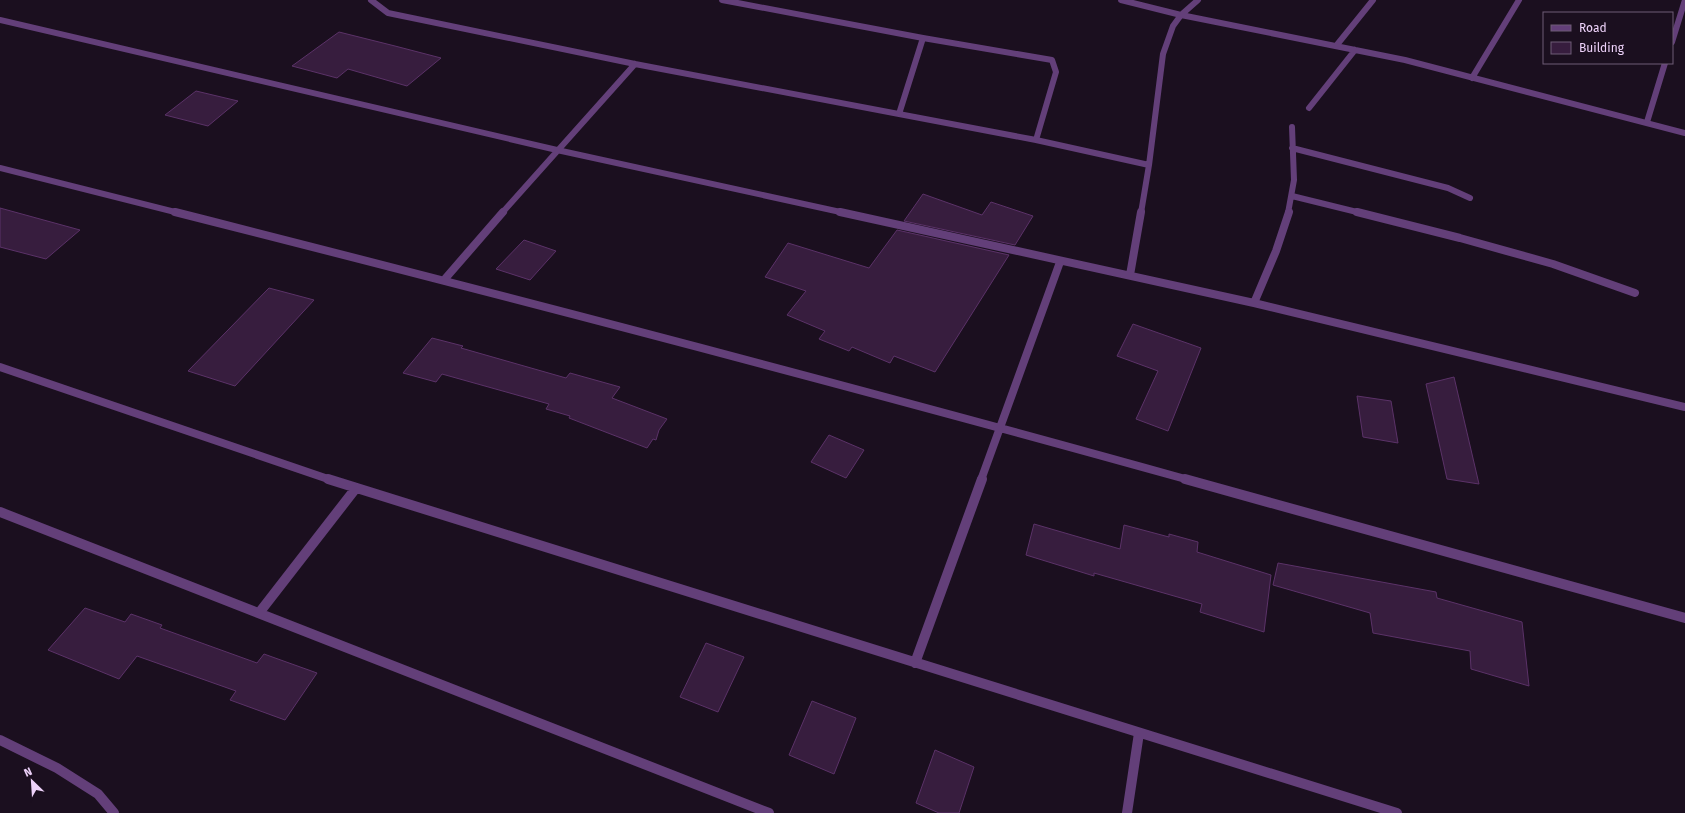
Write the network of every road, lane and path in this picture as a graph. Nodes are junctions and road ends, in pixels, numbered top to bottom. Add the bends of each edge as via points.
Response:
1 (371, 0) edge
2 (722, 0) edge
3 (1121, 0) edge
4 (1198, 0) edge
5 (1373, 0) edge
6 (1519, 0) edge
7 (1685, 0) edge
8 (1181, 15) junction
9 (1, 21) edge
10 (923, 38) junction
11 (1673, 39) edge
12 (1336, 46) junction
13 (1355, 50) junction
14 (635, 64) junction
15 (1665, 64) edge
16 (1472, 78) junction
17 (1308, 108) dead end
18 (899, 114) junction
19 (1647, 122) junction
20 (1292, 127) dead end
21 (1685, 133) edge
22 (1036, 140) junction
23 (1292, 148) junction
24 (557, 150) junction
25 (1149, 165) junction
26 (0, 168) edge
27 (1292, 196) junction
28 (1470, 198) dead end
29 (1060, 262) junction
30 (1130, 275) junction
31 (444, 280) junction
32 (1635, 293) dead end
33 (1254, 303) junction
34 (0, 368) edge
35 (1685, 406) edge
36 (1000, 427) junction
37 (356, 488) junction
38 (0, 512) edge
39 (259, 613) junction
40 (1685, 618) edge
41 (915, 663) junction
42 (1139, 733) junction
43 (0, 740) edge
44 (114, 813) edge
45 (769, 813) edge
46 (1127, 813) edge
47 (1397, 813) edge

1 - 14 street via 388,13
2 - 10 street
3 - 8 street
4 - 8 street
5 - 12 street
6 - 16 street
7 - 11 street
8 - 12 street
8 - 25 street via 1173,26 1163,54
9 - 24 street
10 - 18 street
10 - 22 street via 995,48 1052,60 1056,72
12 - 13 street
13 - 16 street
13 - 17 street
14 - 18 street
14 - 24 street
15 - 19 street
16 - 19 street
18 - 22 street
19 - 21 street
20 - 23 street
22 - 25 street
23 - 27 street
23 - 28 street via 1448,188
24 - 29 street
24 - 31 street
25 - 30 street
26 - 31 street
27 - 32 street via 1553,264
27 - 33 street via 1283,232
29 - 30 street
29 - 36 street
30 - 33 street
31 - 36 street
33 - 35 street
34 - 37 street
36 - 40 street
36 - 41 street
37 - 39 street
37 - 41 street
38 - 39 street
39 - 45 street
41 - 42 street
42 - 46 street
42 - 47 street
43 - 44 street via 58,768 98,794

